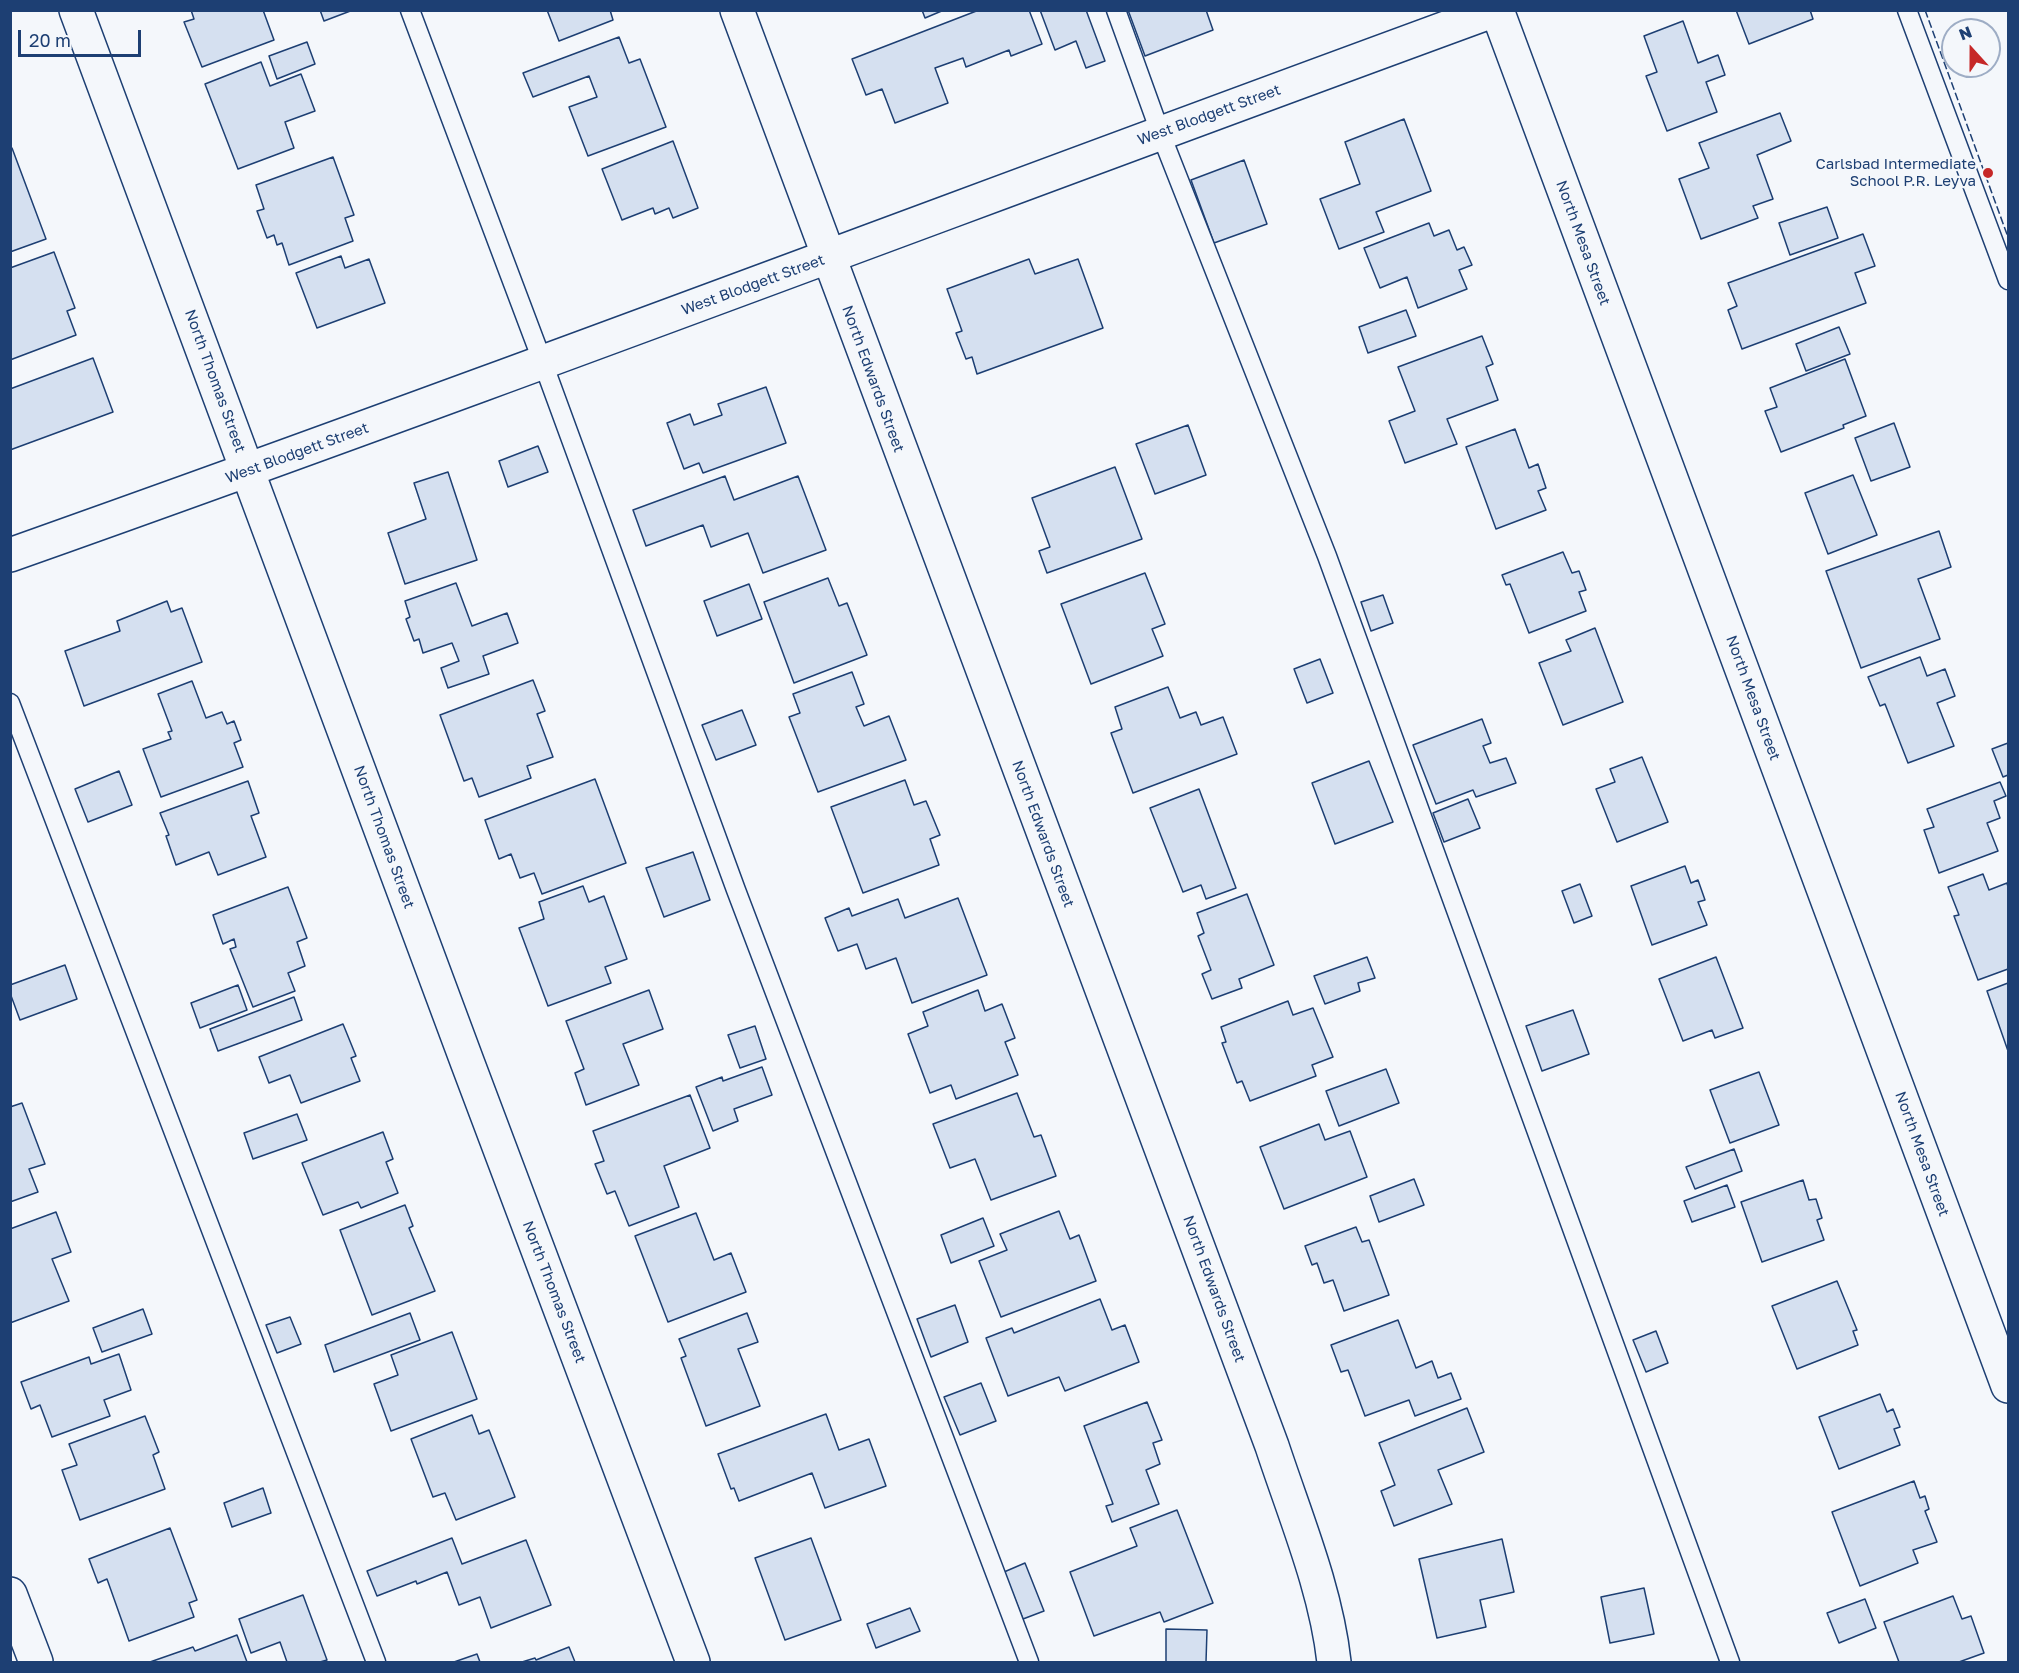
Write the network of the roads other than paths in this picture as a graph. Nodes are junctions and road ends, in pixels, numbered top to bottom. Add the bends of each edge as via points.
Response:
1 (76, 10) edge
2 (410, 10) edge
3 (737, 10) edge
4 (1116, 10) edge
5 (1496, 10) edge
6 (1907, 10) edge
7 (1160, 132) junction
8 (828, 257) junction
9 (2008, 280) edge
10 (543, 363) junction
11 (248, 471) junction
12 (10, 555) edge
13 (10, 703) edge
14 (2008, 1386) edge
15 (10, 1594) edge
16 (36, 1662) edge
17 (376, 1662) edge
18 (693, 1662) edge
19 (1029, 1662) edge
20 (1334, 1662) edge
21 (1730, 1662) edge

1 - 11 street, North Thomas Street
2 - 10 lane
3 - 8 street, North Edwards Street
4 - 7 lane
5 - 7 street, West Blodgett Street
5 - 14 street, North Mesa Street
6 - 9 lane
7 - 8 street, West Blodgett Street
7 - 21 lane via 1327,556
8 - 10 street, West Blodgett Street
8 - 20 street, North Edwards Street via 1272,1446 1324,1602
10 - 11 street, West Blodgett Street
10 - 19 lane via 732,879
11 - 12 street, West Blodgett Street
11 - 18 street, North Thomas Street
13 - 17 lane
15 - 16 street

